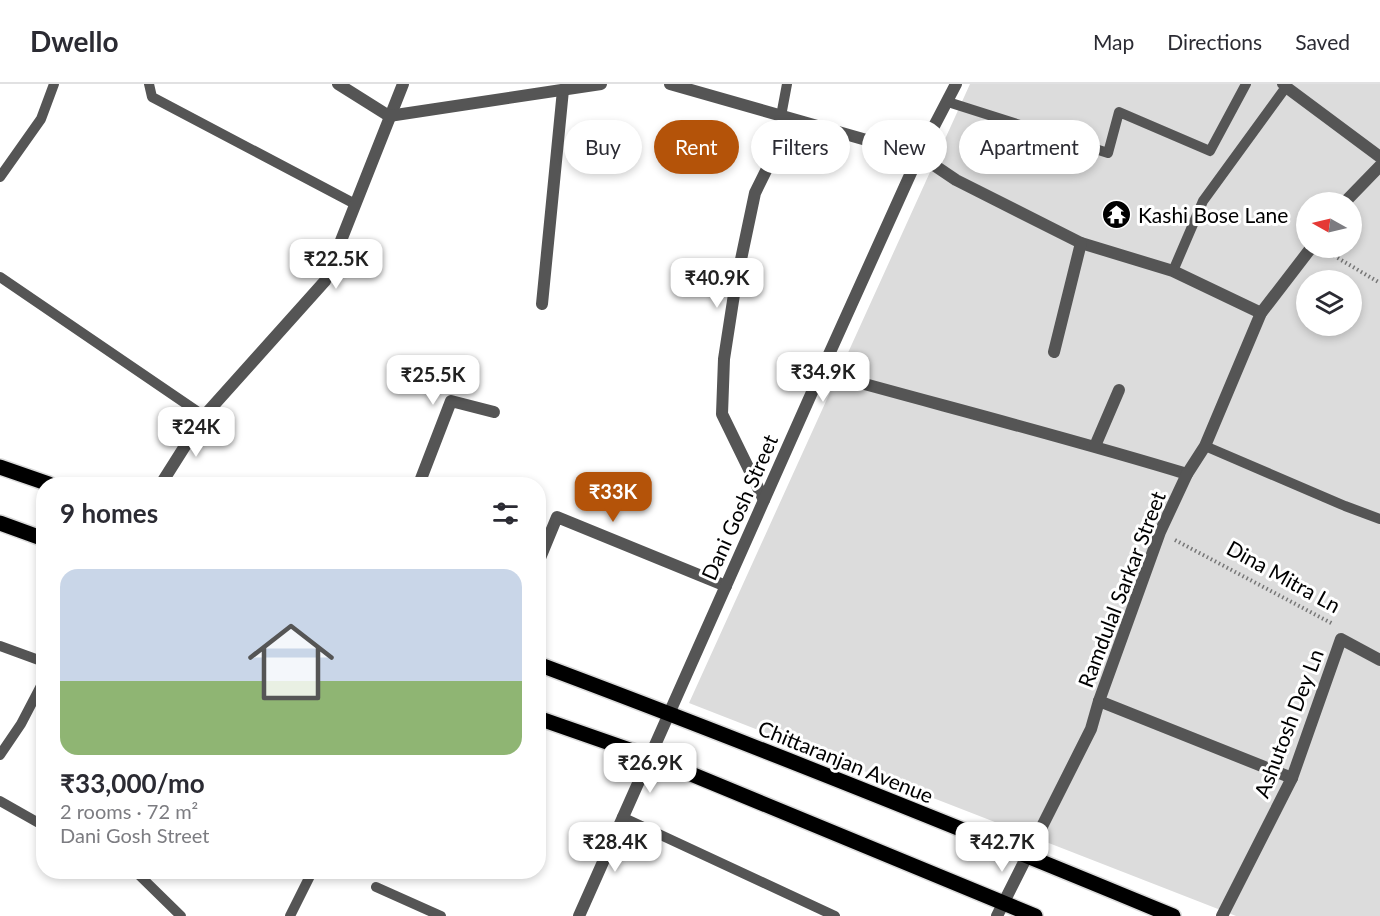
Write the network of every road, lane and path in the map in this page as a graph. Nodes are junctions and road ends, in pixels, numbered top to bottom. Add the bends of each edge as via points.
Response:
1 (54, 84) edge
2 (150, 84) edge
3 (338, 84) edge
4 (403, 84) edge
5 (601, 84) edge
6 (670, 84) edge
7 (787, 84) edge
8 (956, 84) edge
9 (1246, 84) edge
10 (1284, 86) edge
11 (563, 90) junction
12 (948, 102) junction
13 (389, 116) junction
14 (786, 118) junction
15 (938, 120) edge
16 (862, 139) edge
17 (1380, 157) edge
18 (1380, 166) edge
19 (910, 174) edge
20 (947, 174) edge
21 (0, 177) edge
22 (1355, 192) edge
23 (355, 204) junction
24 (1081, 243) junction
25 (1303, 258) edge
26 (1337, 258) edge
27 (1173, 271) junction
28 (0, 277) edge
29 (1380, 283) edge
30 (542, 304) dead end
31 (1261, 313) junction
32 (1054, 352) dead end
33 (820, 372) junction
34 (1119, 390) dead end
35 (494, 412) dead end
36 (204, 416) junction
37 (1095, 446) junction
38 (1205, 446) junction
39 (0, 467) edge
40 (1187, 474) junction
41 (165, 477) edge
42 (422, 477) edge
43 (36, 479) edge
44 (764, 500) junction
45 (1380, 519) edge
46 (0, 523) edge
47 (1160, 532) junction
48 (36, 536) edge
49 (546, 543) edge
50 (726, 586) junction
51 (1341, 639) junction
52 (0, 646) edge
53 (36, 659) edge
54 (1380, 660) edge
55 (546, 667) edge
56 (36, 695) edge
57 (1099, 700) junction
58 (669, 713) junction
59 (546, 721) edge
60 (0, 755) edge
61 (650, 757) junction
62 (1292, 778) junction
63 (0, 801) edge
64 (622, 817) junction
65 (36, 821) edge
66 (1028, 856) junction
67 (143, 879) edge
68 (308, 879) edge
69 (376, 887) dead end
70 (1000, 910) edge
71 (181, 916) edge
72 (290, 916) edge
73 (441, 916) edge
74 (579, 916) edge
75 (835, 916) edge
76 (1035, 916) edge
77 (1173, 916) edge
78 (1222, 916) edge

1 - 21 lane via 41,119
2 - 23 lane via 152,97
3 - 13 street
4 - 13 street
5 - 11 street
6 - 14 street
7 - 14 lane
8 - 12 street, Dani Gosh Street
9 - 12 lane via 1210,151 1119,112 1108,153
10 - 17 street
10 - 27 lane via 1203,201
11 - 13 street
11 - 30 street
12 - 15 street, Dani Gosh Street
13 - 23 street
14 - 16 street
14 - 44 street via 755,193 724,359 722,414
18 - 22 street
19 - 33 street, Dani Gosh Street
20 - 24 street
23 - 36 street via 325,281
24 - 27 street
24 - 32 street
25 - 31 street, Ramdulal Sarkar Street
26 - 29 path
27 - 31 street
28 - 36 lane
31 - 38 street, Ramdulal Sarkar Street
33 - 37 street
33 - 44 street, Dani Gosh Street
34 - 37 street
35 - 42 street via 451,401
36 - 41 street
37 - 40 street
38 - 40 street, Ramdulal Sarkar Street
38 - 45 lane
39 - 43 main road
40 - 47 street, Ramdulal Sarkar Street
44 - 50 street, Dani Gosh Street
46 - 48 main road
47 - 51 path, Dina Mitra Ln via 1338,627
47 - 57 street, Ramdulal Sarkar Street
49 - 50 street via 557,516
50 - 58 street, Dani Gosh Street
51 - 54 street, Dina Mitra Ln
51 - 62 street, Ashutosh Dey Ln
52 - 53 lane
55 - 58 main road, Chittaranjan Avenue
56 - 60 lane
57 - 62 street
57 - 66 street, Ramdulal Sarkar Street via 1091,729
58 - 61 street, Dani Gosh Street
58 - 66 main road, Chittaranjan Avenue
59 - 61 main road
61 - 64 street, Dani Gosh Street
61 - 70 main road
62 - 78 street, Ashutosh Dey Ln
63 - 65 lane
64 - 74 street, Dani Gosh Street
64 - 75 lane
66 - 70 street, Ramdulal Sarkar Street
66 - 77 main road, Chittaranjan Avenue
67 - 71 lane
68 - 72 lane
69 - 73 lane
70 - 76 main road

